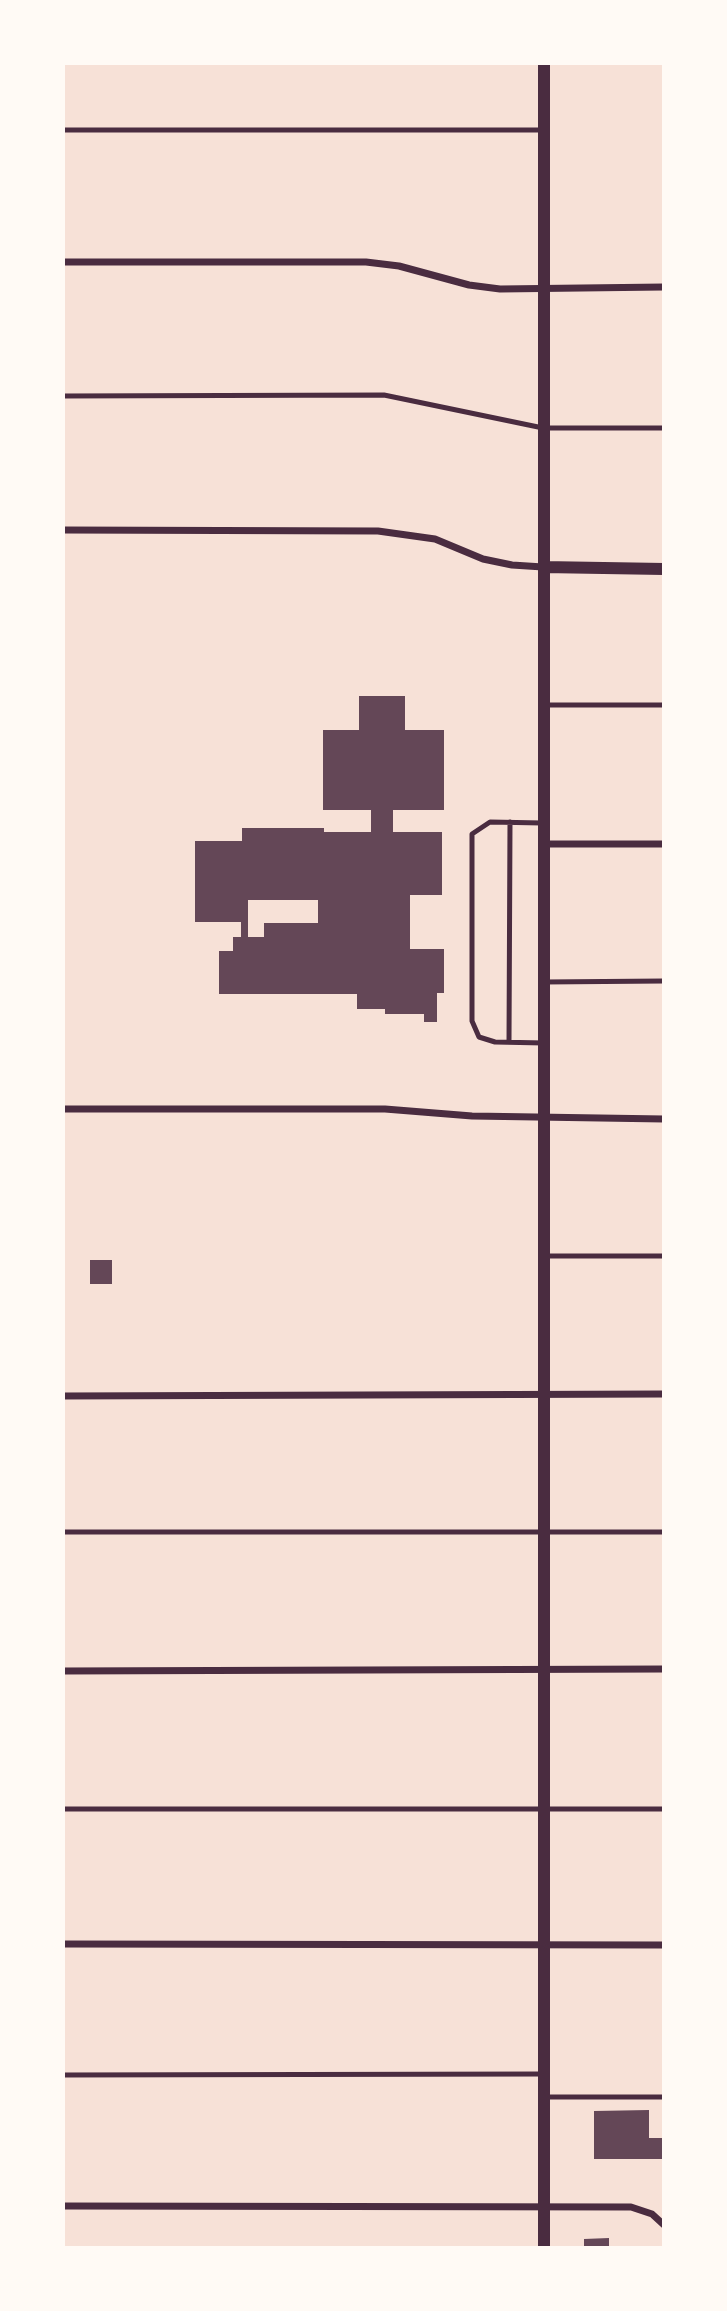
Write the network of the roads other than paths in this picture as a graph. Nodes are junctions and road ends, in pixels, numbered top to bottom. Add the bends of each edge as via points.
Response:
1 (544, 63) edge
2 (63, 130) edge
3 (544, 130) junction
4 (63, 262) edge
5 (664, 287) edge
6 (543, 288) junction
7 (63, 396) edge
8 (543, 428) junction
9 (664, 428) edge
10 (63, 530) edge
11 (543, 567) junction
12 (664, 569) edge
13 (544, 705) junction
14 (664, 705) edge
15 (510, 822) junction
16 (544, 823) junction
17 (544, 844) junction
18 (664, 844) edge
19 (664, 981) edge
20 (544, 982) junction
21 (509, 1042) junction
22 (544, 1043) junction
23 (63, 1109) edge
24 (544, 1119) junction
25 (664, 1119) edge
26 (544, 1256) junction
27 (664, 1256) edge
28 (664, 1394) edge
29 (544, 1395) junction
30 (63, 1396) edge
31 (63, 1532) edge
32 (664, 1532) edge
33 (545, 1533) junction
34 (545, 1668) junction
35 (664, 1669) edge
36 (63, 1671) edge
37 (63, 1810) edge
38 (545, 1810) junction
39 (664, 1810) edge
40 (63, 1944) edge
41 (545, 1944) junction
42 (664, 1945) edge
43 (545, 2074) junction
44 (63, 2075) edge
45 (545, 2097) junction
46 (664, 2097) edge
47 (63, 2206) edge
48 (544, 2206) junction
49 (664, 2225) edge
50 (544, 2248) edge

1 - 3 street
2 - 3 lane
3 - 6 street
4 - 6 street via 366,262 469,285
5 - 6 street
6 - 8 street
7 - 8 lane via 384,396
8 - 9 lane
8 - 11 street
10 - 11 street via 378,531 435,539 483,559
11 - 12 street
11 - 13 street
13 - 14 lane
13 - 16 street
15 - 16 lane
15 - 21 lane
15 - 21 lane via 490,822 472,834 472,1021 479,1037
16 - 17 street
17 - 18 street
17 - 20 street
19 - 20 lane
20 - 22 street
21 - 22 lane
22 - 24 street
23 - 24 street via 385,1110
24 - 25 street
24 - 26 street
26 - 27 lane
26 - 29 street
28 - 29 street
29 - 30 street
29 - 33 street
31 - 33 lane
32 - 33 lane
33 - 34 street
34 - 35 street
34 - 36 street
34 - 38 street
37 - 38 lane
38 - 39 lane
38 - 41 street
40 - 41 street
41 - 42 street
41 - 43 street
43 - 44 lane
43 - 45 street
45 - 46 lane
45 - 48 street
47 - 48 street
48 - 49 street via 631,2207 652,2214
48 - 50 street

